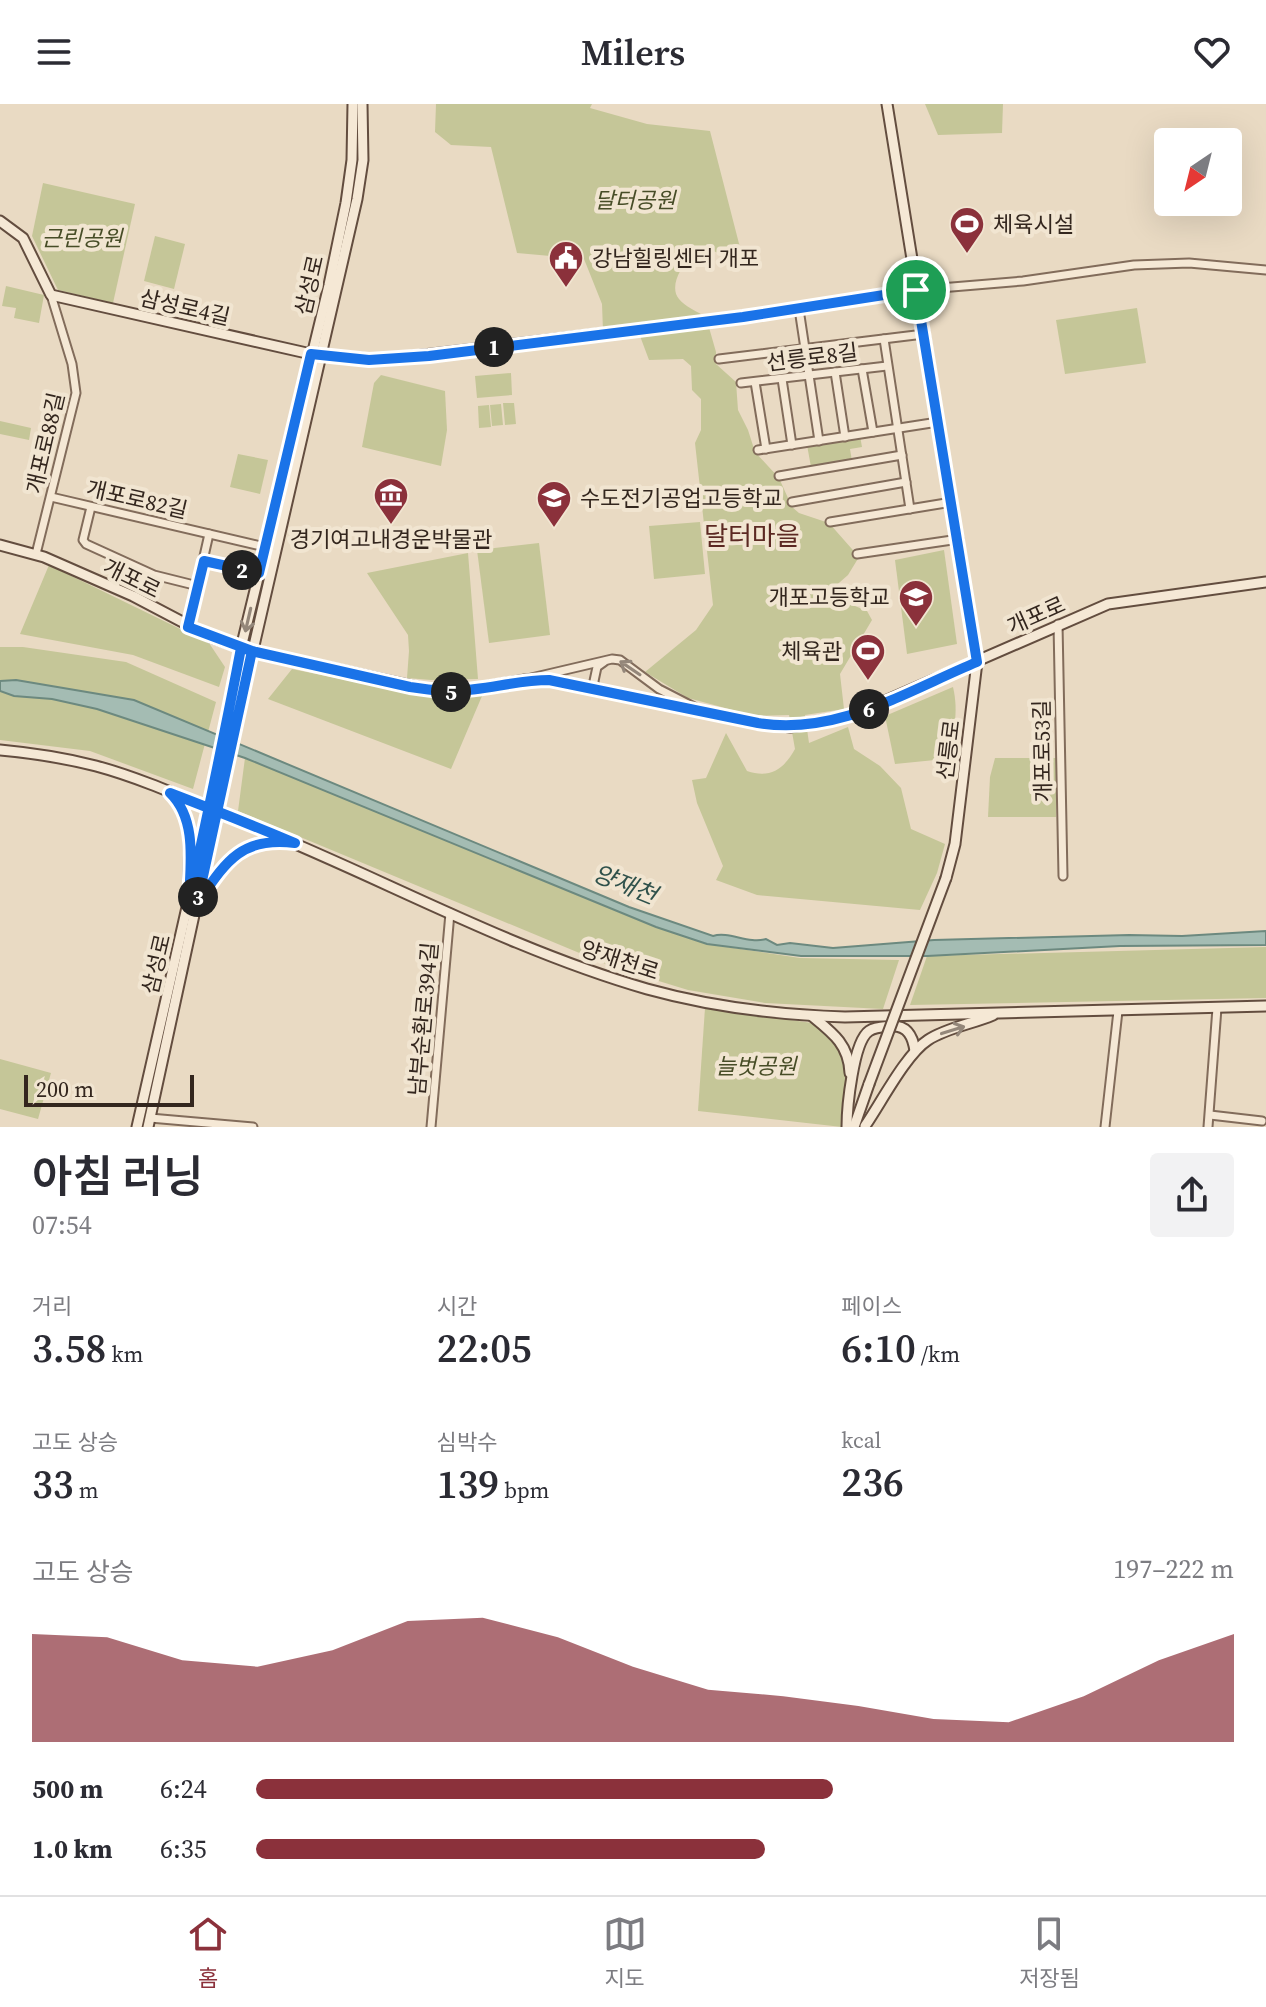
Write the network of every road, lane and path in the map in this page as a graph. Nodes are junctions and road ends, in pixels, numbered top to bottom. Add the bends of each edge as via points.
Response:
1 (353, 104) edge
2 (362, 104) edge
3 (887, 104) edge
4 (0, 221) edge
5 (1266, 270) edge
6 (916, 290) junction
7 (51, 295) junction
8 (799, 309) junction
9 (924, 334) junction
10 (884, 339) junction
11 (805, 349) junction
12 (316, 354) junction
13 (719, 359) dead end
14 (887, 366) junction
15 (862, 369) junction
16 (835, 372) junction
17 (809, 375) junction
18 (782, 379) junction
19 (755, 382) junction
20 (741, 383) dead end
21 (938, 422) junction
22 (898, 429) junction
23 (873, 432) junction
24 (845, 437) junction
25 (819, 441) junction
26 (792, 445) junction
27 (902, 455) junction
28 (779, 476) dead end
29 (906, 482) junction
30 (51, 497) junction
31 (792, 502) dead end
32 (952, 502) junction
33 (91, 507) junction
34 (910, 509) junction
35 (830, 522) dead end
36 (209, 534) junction
37 (959, 539) junction
38 (0, 545) edge
39 (265, 547) junction
40 (36, 554) junction
41 (857, 554) dead end
42 (204, 561) junction
43 (259, 573) junction
44 (1266, 582) edge
45 (198, 586) junction
46 (1058, 624) junction
47 (188, 627) junction
48 (241, 648) junction
49 (252, 651) junction
50 (606, 660) junction
51 (977, 662) junction
52 (525, 680) junction
53 (595, 688) junction
54 (237, 699) junction
55 (696, 708) junction
56 (0, 750) edge
57 (170, 793) junction
58 (295, 843) junction
59 (1063, 876) dead end
60 (193, 902) junction
61 (450, 913) junction
62 (1266, 1006) edge
63 (1217, 1008) junction
64 (1118, 1011) junction
65 (1001, 1012) junction
66 (812, 1016) junction
67 (915, 1051) junction
68 (850, 1082) junction
69 (1210, 1115) junction
70 (1262, 1121) dead end
71 (149, 1122) edge
72 (858, 1126) edge
73 (137, 1127) edge
74 (253, 1127) edge
75 (431, 1127) edge
76 (1105, 1127) edge
77 (1208, 1127) edge

1 - 12 street, 삼성로 via 346,203
2 - 12 street, 삼성로 via 357,199
3 - 6 street, 선릉로
4 - 7 street via 23,238
5 - 6 street via 1189,263 1134,265
6 - 8 street, 삼성로4길
6 - 9 street, 선릉로
7 - 12 street, 삼성로4길
7 - 30 street, 개포로88길 via 76,387
8 - 11 street
8 - 12 street, 삼성로4길 via 407,358
9 - 10 street
9 - 21 street, 선릉로
10 - 11 street
10 - 14 street
11 - 13 street
11 - 17 street
12 - 39 street, 삼성로
12 - 49 street, 삼성로
14 - 15 street, 선릉로8길
14 - 22 street
15 - 16 street, 선릉로8길
15 - 23 street
16 - 17 street, 선릉로8길
16 - 24 street
17 - 18 street, 선릉로8길
17 - 25 street
18 - 19 street, 선릉로8길
18 - 26 street
19 - 20 street, 선릉로8길
19 - 26 street via 762,449
21 - 22 street
21 - 32 street, 선릉로
22 - 23 street
22 - 27 street
23 - 24 street
24 - 25 street
25 - 26 street
27 - 28 street
27 - 29 street
29 - 31 street
29 - 34 street
30 - 33 street, 개포로82길
30 - 40 street, 개포로88길
32 - 34 street
32 - 37 street, 선릉로
33 - 36 street, 개포로82길
33 - 45 street, 개포로82길 via 86,544 154,575
34 - 35 street
36 - 39 street
36 - 42 street, 개포로82길
37 - 41 street
37 - 51 street, 선릉로
38 - 40 street, 개포로
39 - 43 street, 삼성로
40 - 47 street, 개포로 via 133,596
42 - 43 street
42 - 45 street, 개포로82길
43 -> 48 street, 삼성로
44 - 46 street, 개포로 via 1121,602
45 - 47 street, 개포로82길
46 - 51 street, 개포로
46 - 59 street, 개포로53길
47 - 48 street, 개포로
48 - 49 street, 개포로
48 - 54 street, 삼성로
49 - 52 street, 개포로 via 436,691
49 - 54 street, 삼성로
50 - 52 street
50 - 53 street via 597,667
55 -> 50 street via 620,660
51 - 55 street, 개포로 via 853,715 816,724 774,726
51 - 72 street, 선릉로, bridge via 955,844
52 - 53 street, 개포로
53 - 55 street, 개포로
54 - 60 street, 삼성로, bridge
56 - 57 street, 양재천로 via 96,766
57 - 58 street, 양재천로
57 - 60 street via 187,820
58 - 60 street via 277,841 238,852
58 - 61 street, 양재천로
60 - 71 street, 삼성로
60 - 73 street, 삼성로
61 - 66 street, 양재천로 via 648,989 719,1005
61 - 75 street, 남부순환로394길
62 - 63 street, 양재천로
63 - 64 street, 양재천로
63 - 69 street
64 - 65 street, 양재천로
64 - 76 street
65 - 66 street, 양재천로
67 -> 65 street via 943,1032
66 - 68 street via 846,1049
67 - 68 street via 908,1031 899,1026 869,1030
67 - 72 street
68 - 72 street
69 - 70 street
69 - 77 street
71 - 74 street

